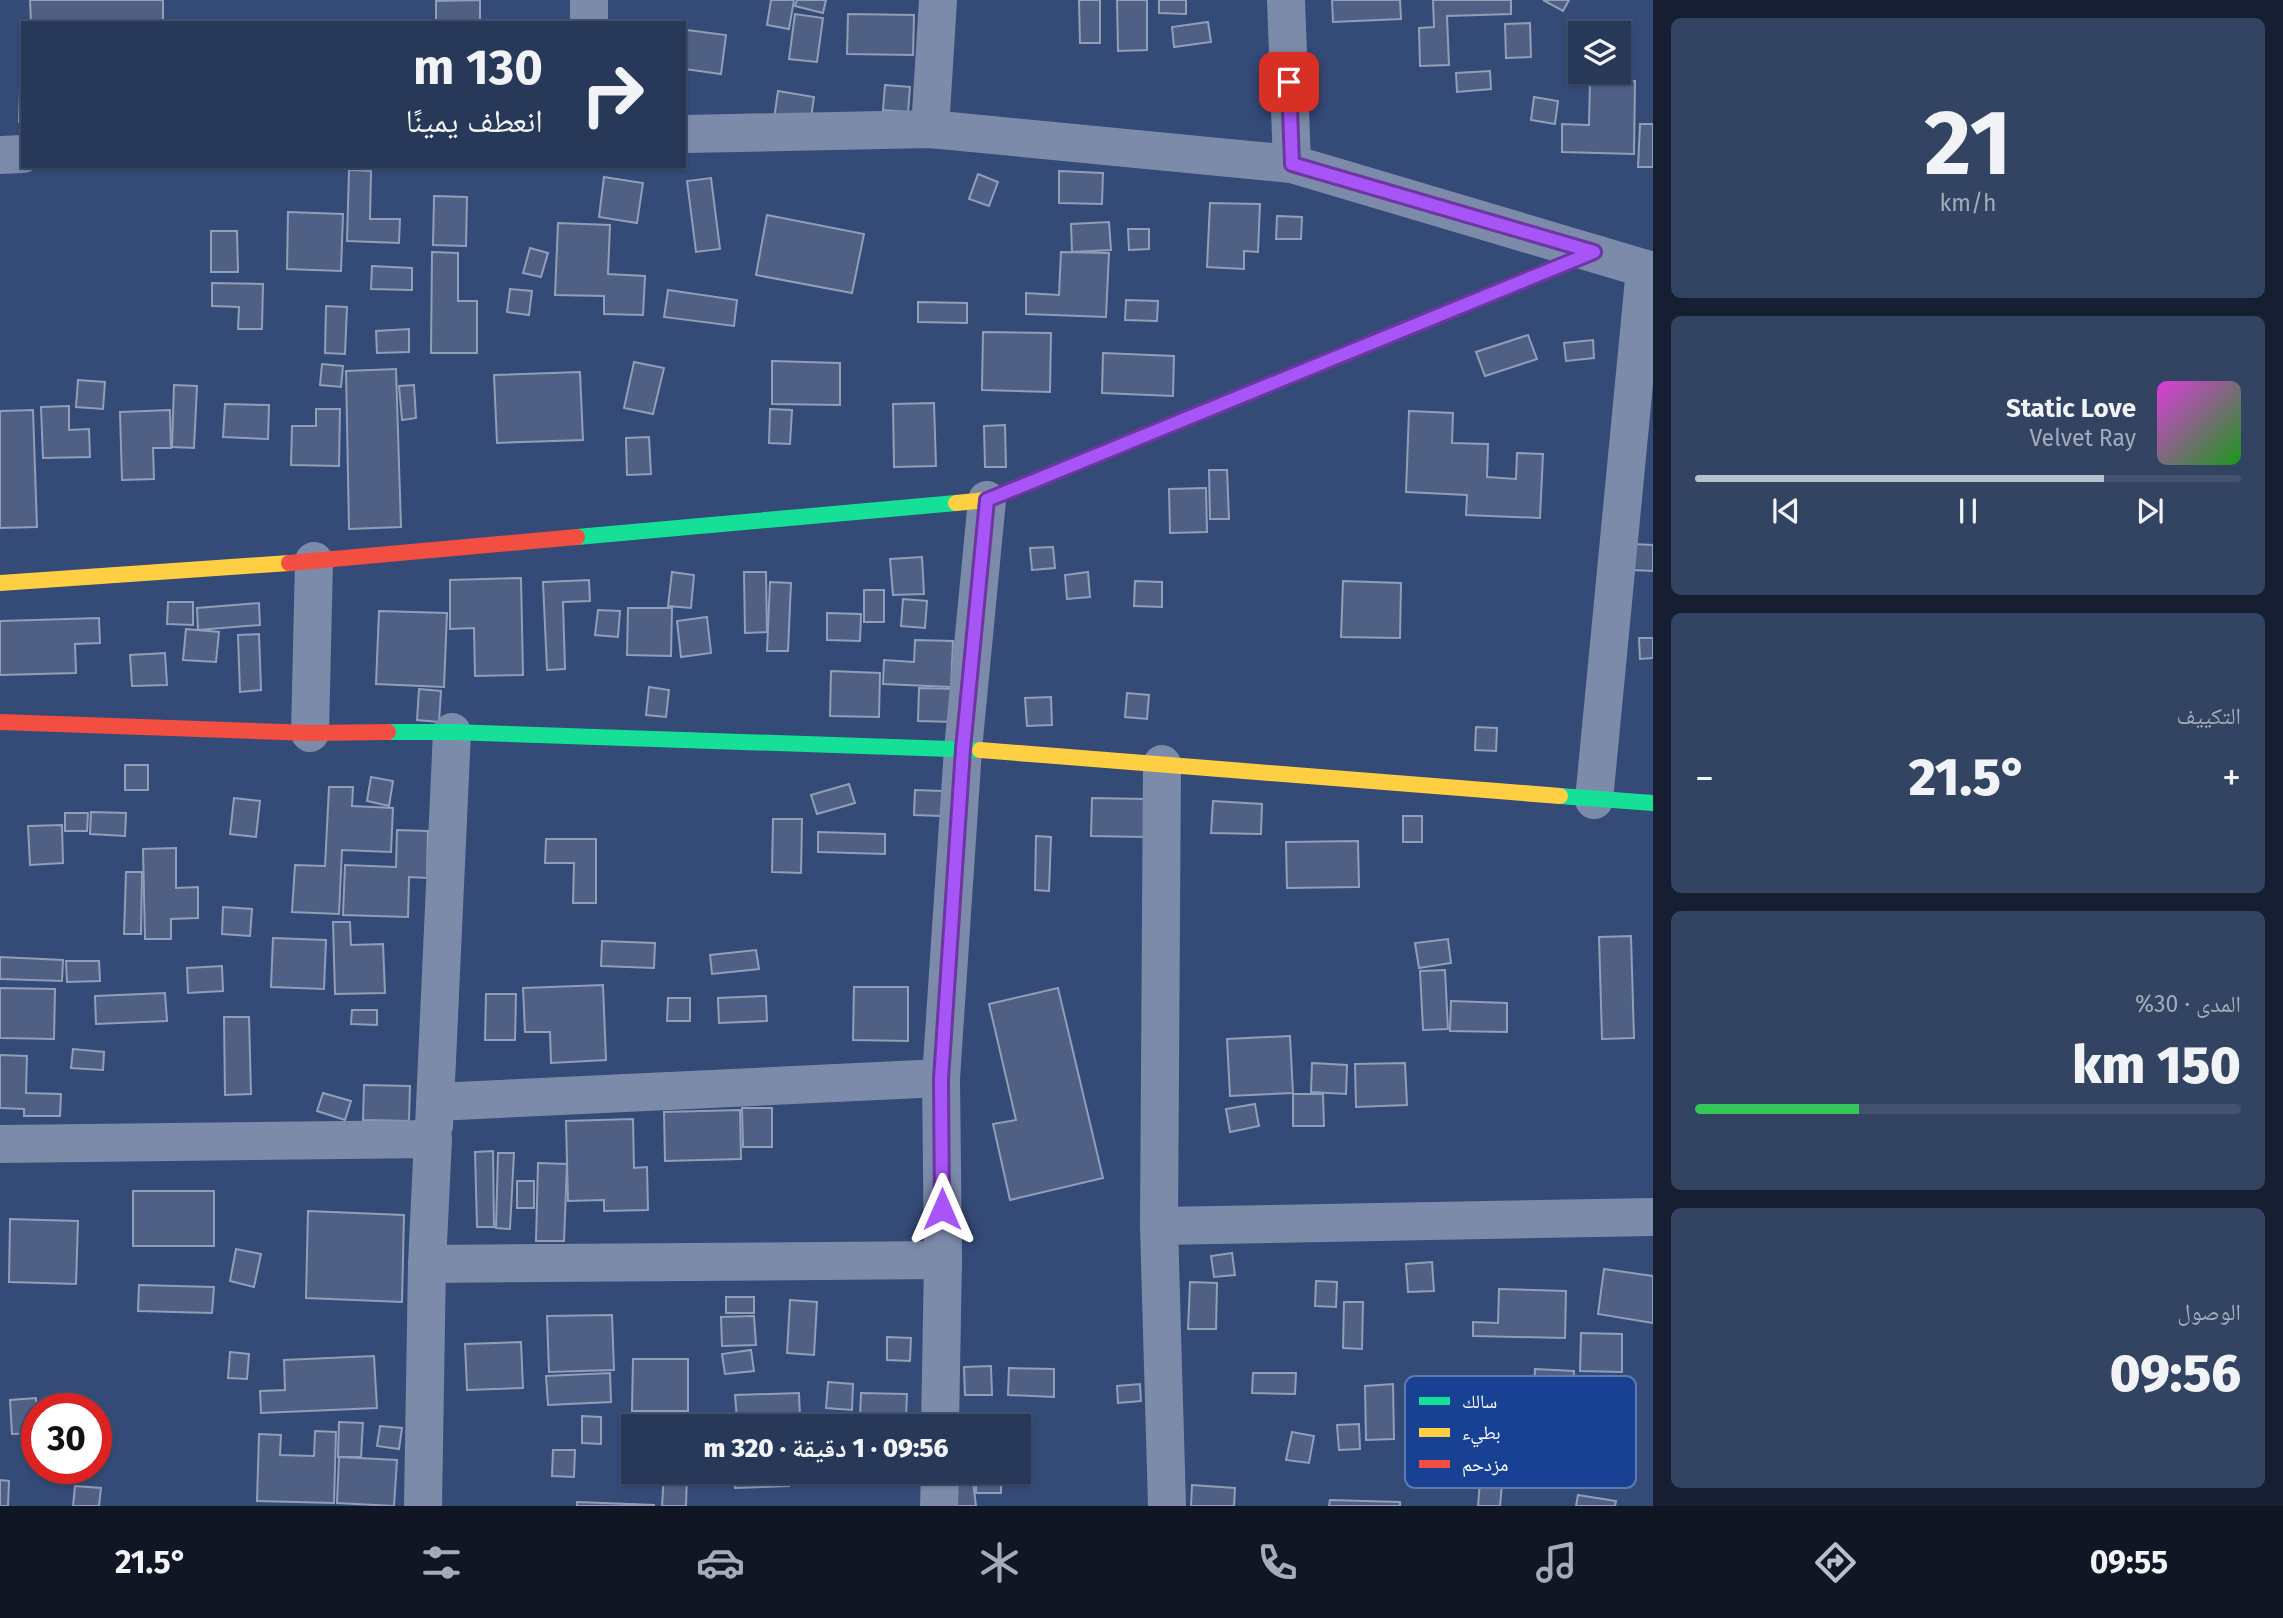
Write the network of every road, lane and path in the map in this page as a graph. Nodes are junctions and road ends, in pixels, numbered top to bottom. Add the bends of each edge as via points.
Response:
1 (589, 0) edge
2 (938, 0) edge
3 (1286, 0) edge
4 (589, 21) edge
5 (930, 129) junction
6 (686, 134) edge
7 (21, 154) edge
8 (0, 155) edge
9 (1292, 164) junction
10 (1594, 252) junction
11 (1649, 270) edge
12 (987, 500) junction
13 (314, 561) junction
14 (0, 583) edge
15 (0, 723) edge
16 (452, 732) junction
17 (310, 733) junction
18 (963, 749) junction
19 (1162, 764) junction
20 (1594, 800) junction
21 (1653, 803) edge
22 (941, 1079) junction
23 (434, 1120) junction
24 (0, 1144) edge
25 (1653, 1217) edge
26 (1159, 1226) junction
27 (943, 1261) junction
28 (427, 1264) junction
29 (940, 1414) edge
30 (940, 1484) edge
31 (423, 1506) edge
32 (939, 1506) edge
33 (1167, 1506) edge

1 - 4 street
2 - 5 street
3 - 9 street
5 - 6 street
5 - 9 street
7 - 8 street
9 - 10 street
10 - 11 street
10 - 12 street
11 - 20 street
12 - 13 street
12 - 18 street
13 - 14 street
13 - 17 street
15 - 17 street
16 - 17 street
16 - 18 street
16 - 23 street
18 - 19 street
18 - 22 street
19 - 20 street
19 - 26 street
20 - 21 street
22 - 23 street
22 - 27 street
23 - 24 street
23 - 28 street
25 - 26 street
26 - 33 street
27 - 28 street
27 - 29 street
28 - 31 street
30 - 32 street

